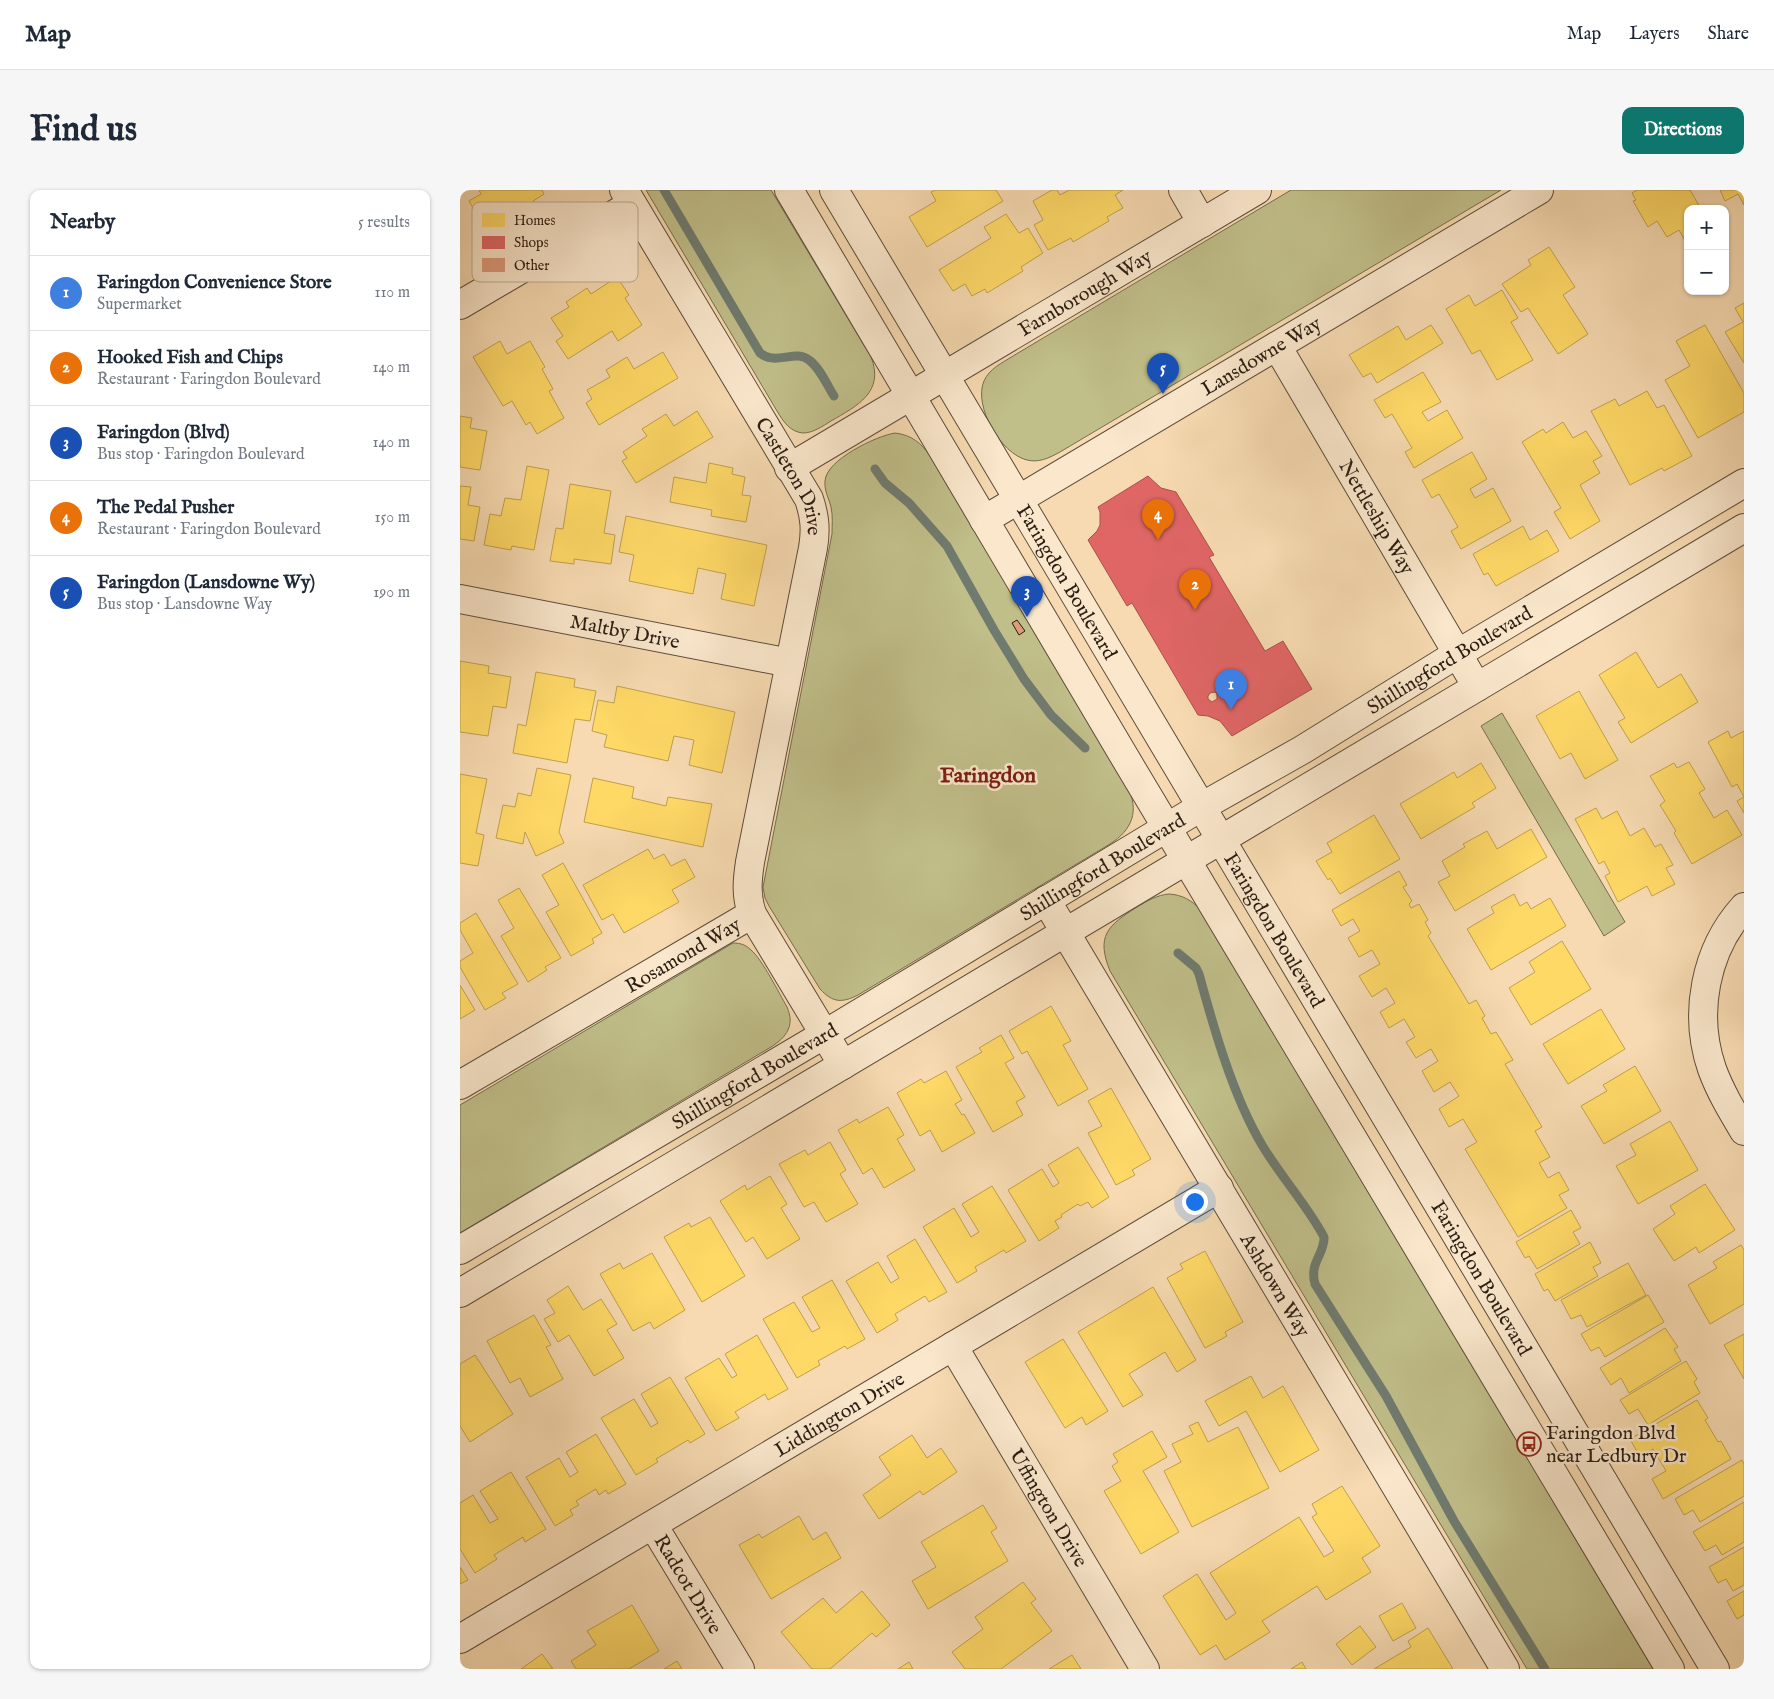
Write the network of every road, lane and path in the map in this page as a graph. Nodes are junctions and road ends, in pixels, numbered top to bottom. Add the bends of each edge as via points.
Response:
1 (789, 190) edge
2 (834, 190) edge
3 (1183, 190) edge
4 (1257, 190) edge
5 (1538, 190) edge
6 (638, 214) edge
7 (1202, 223) junction
8 (496, 282) edge
9 (460, 305) edge
10 (1277, 346) junction
11 (945, 376) junction
12 (911, 395) junction
13 (789, 468) junction
14 (1744, 483) edge
15 (1018, 500) junction
16 (984, 520) junction
17 (1744, 528) edge
18 (460, 599) edge
19 (1457, 654) junction
20 (790, 663) junction
21 (1477, 687) junction
22 (1201, 807) junction
23 (1167, 828) junction
24 (1221, 840) junction
25 (1187, 860) junction
26 (1046, 900) junction
27 (1744, 907) edge
28 (752, 914) junction
29 (1066, 933) junction
30 (824, 1034) junction
31 (843, 1065) junction
32 (460, 1085) edge
33 (1744, 1131) edge
34 (1219, 1188) junction
35 (460, 1250) edge
36 (460, 1293) edge
37 (953, 1346) junction
38 (1524, 1348) junction
39 (1492, 1369) junction
40 (653, 1525) junction
41 (460, 1640) edge
42 (740, 1669) edge
43 (1145, 1669) edge
44 (1505, 1669) edge
45 (1670, 1669) edge
46 (1715, 1669) edge

1 - 12 street, Faringdon Boulevard
2 - 11 street, Faringdon Boulevard
3 - 7 street
4 - 7 street, Farnborough Way
5 - 10 street, Lansdowne Way
6 - 13 street, Castleton Drive
7 - 11 street, Farnborough Way
8 - 9 street
10 - 15 street, Lansdowne Way
10 - 19 street, Nettleship Way
11 - 12 street, Farnborough Way
11 - 15 street, Faringdon Boulevard
12 - 13 street, Farnborough Way
12 - 16 street, Faringdon Boulevard
13 - 20 street, Castleton Drive via 809,500 816,530
14 - 19 street, Shillingford Boulevard
15 - 16 street, Lansdowne Way
15 - 22 street, Faringdon Boulevard
16 - 23 street, Faringdon Boulevard
17 - 21 street, Shillingford Boulevard
18 - 20 street, Maltby Drive
19 - 21 street, Nettleship Way
19 - 22 street, Shillingford Boulevard via 1302,750
20 - 28 street, Castleton Drive via 748,871 747,899
21 - 24 street, Shillingford Boulevard
22 - 23 street, Shillingford Boulevard
22 - 24 street, Faringdon Boulevard
23 - 25 street, Faringdon Boulevard
23 - 26 street, Shillingford Boulevard
24 - 25 street, Shillingford Boulevard
24 - 38 street, Faringdon Boulevard
25 - 29 street, Shillingford Boulevard
25 - 39 street, Faringdon Boulevard
26 - 29 street, Ashdown Way
26 - 30 street, Shillingford Boulevard
27 - 33 street via 1730,922 1716,951 1706,978 1703,1009 1705,1040 1712,1069
28 - 30 street, Rosamond Way
28 - 32 street, Rosamond Way
29 - 31 street, Shillingford Boulevard
29 - 34 street, Ashdown Way
30 - 31 street, Rosamond Way
30 - 35 street, Shillingford Boulevard
31 - 36 street, Shillingford Boulevard
34 - 37 street, Liddington Drive
34 - 44 street, Ashdown Way
37 - 40 street, Liddington Drive
37 - 43 street, Uffington Drive
38 - 39 street
38 - 46 street, Faringdon Boulevard
39 - 45 street, Faringdon Boulevard
40 - 41 street, Liddington Drive
40 - 42 street, Radcot Drive

